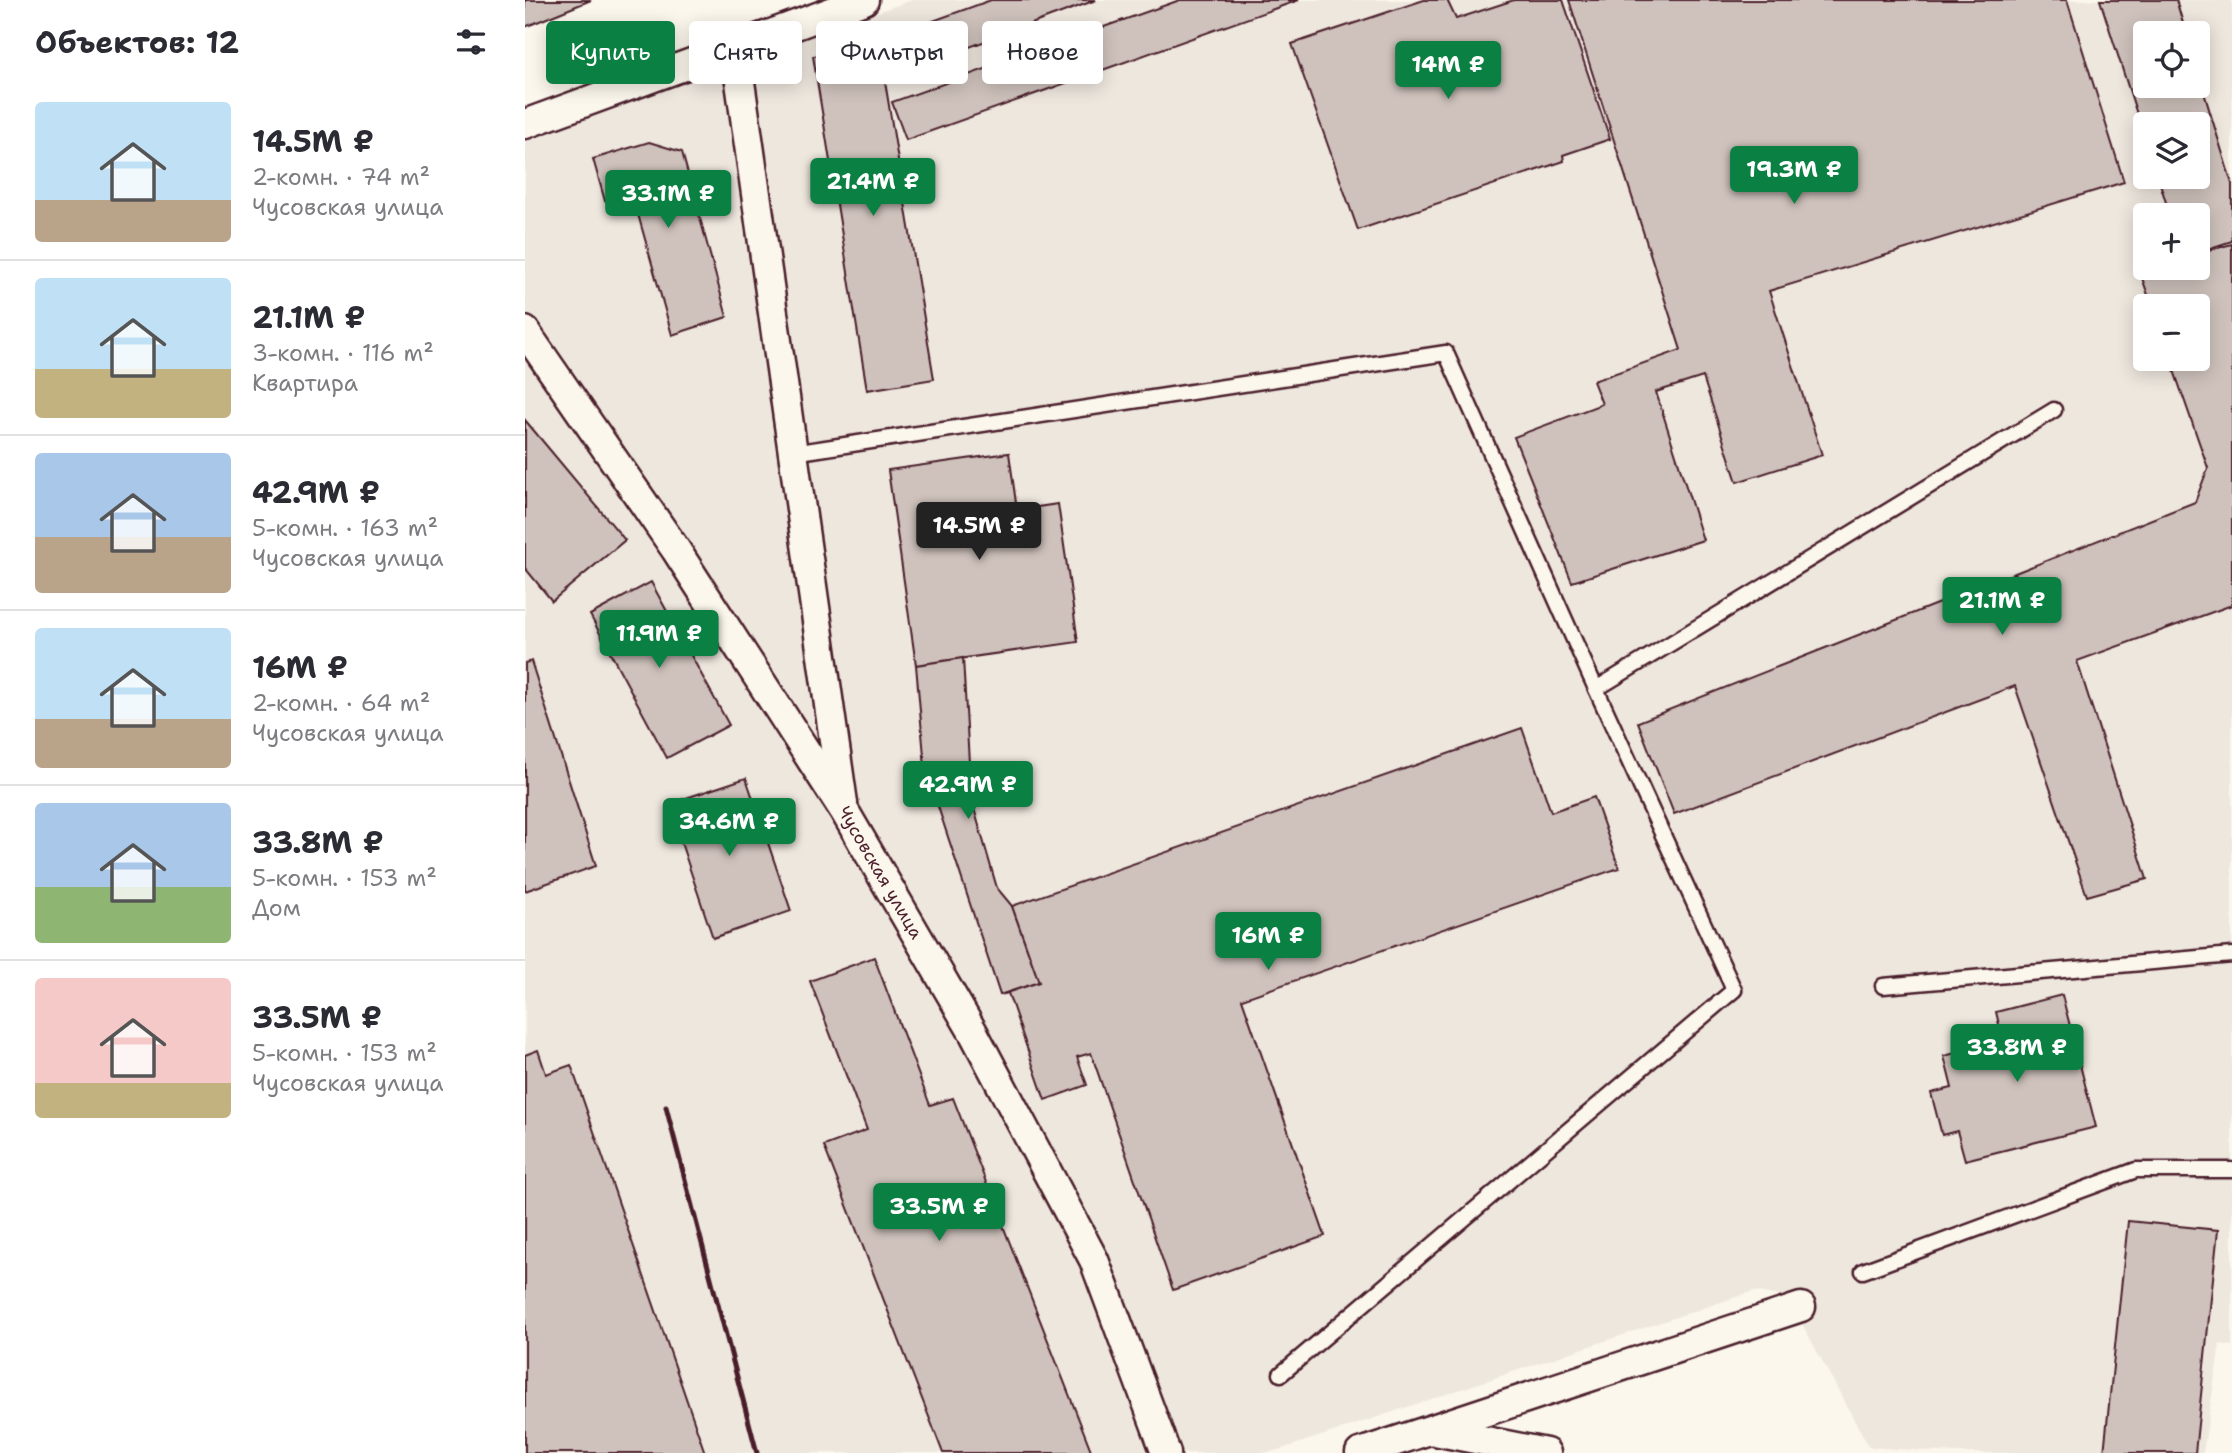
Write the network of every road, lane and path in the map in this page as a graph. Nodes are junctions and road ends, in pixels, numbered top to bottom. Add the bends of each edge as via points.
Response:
1 (864, 0) edge
2 (802, 23) edge
3 (689, 64) edge
4 (740, 84) edge
5 (525, 124) edge
6 (525, 331) edge
7 (2054, 410) dead end
8 (793, 453) junction
9 (1596, 689) junction
10 (845, 812) junction
11 (2232, 955) edge
12 (1883, 986) dead end
13 (2232, 1170) edge
14 (1863, 1271) dead end
15 (1801, 1307) dead end
16 (1281, 1374) dead end
17 (1433, 1430) junction
18 (1166, 1453) edge
19 (1360, 1453) edge
20 (1546, 1453) edge

1 - 2 street
3 - 5 street
4 - 8 street
6 - 10 street, Чусовская улица via 676,550
7 - 9 lane
8 - 9 lane via 1446,353
8 - 10 street
9 - 16 lane via 1734,990
10 - 18 street, Чусовская улица via 973,1032 1094,1260
11 - 12 lane
13 - 14 lane via 2136,1170
15 - 17 street
17 - 19 street
17 - 20 street

